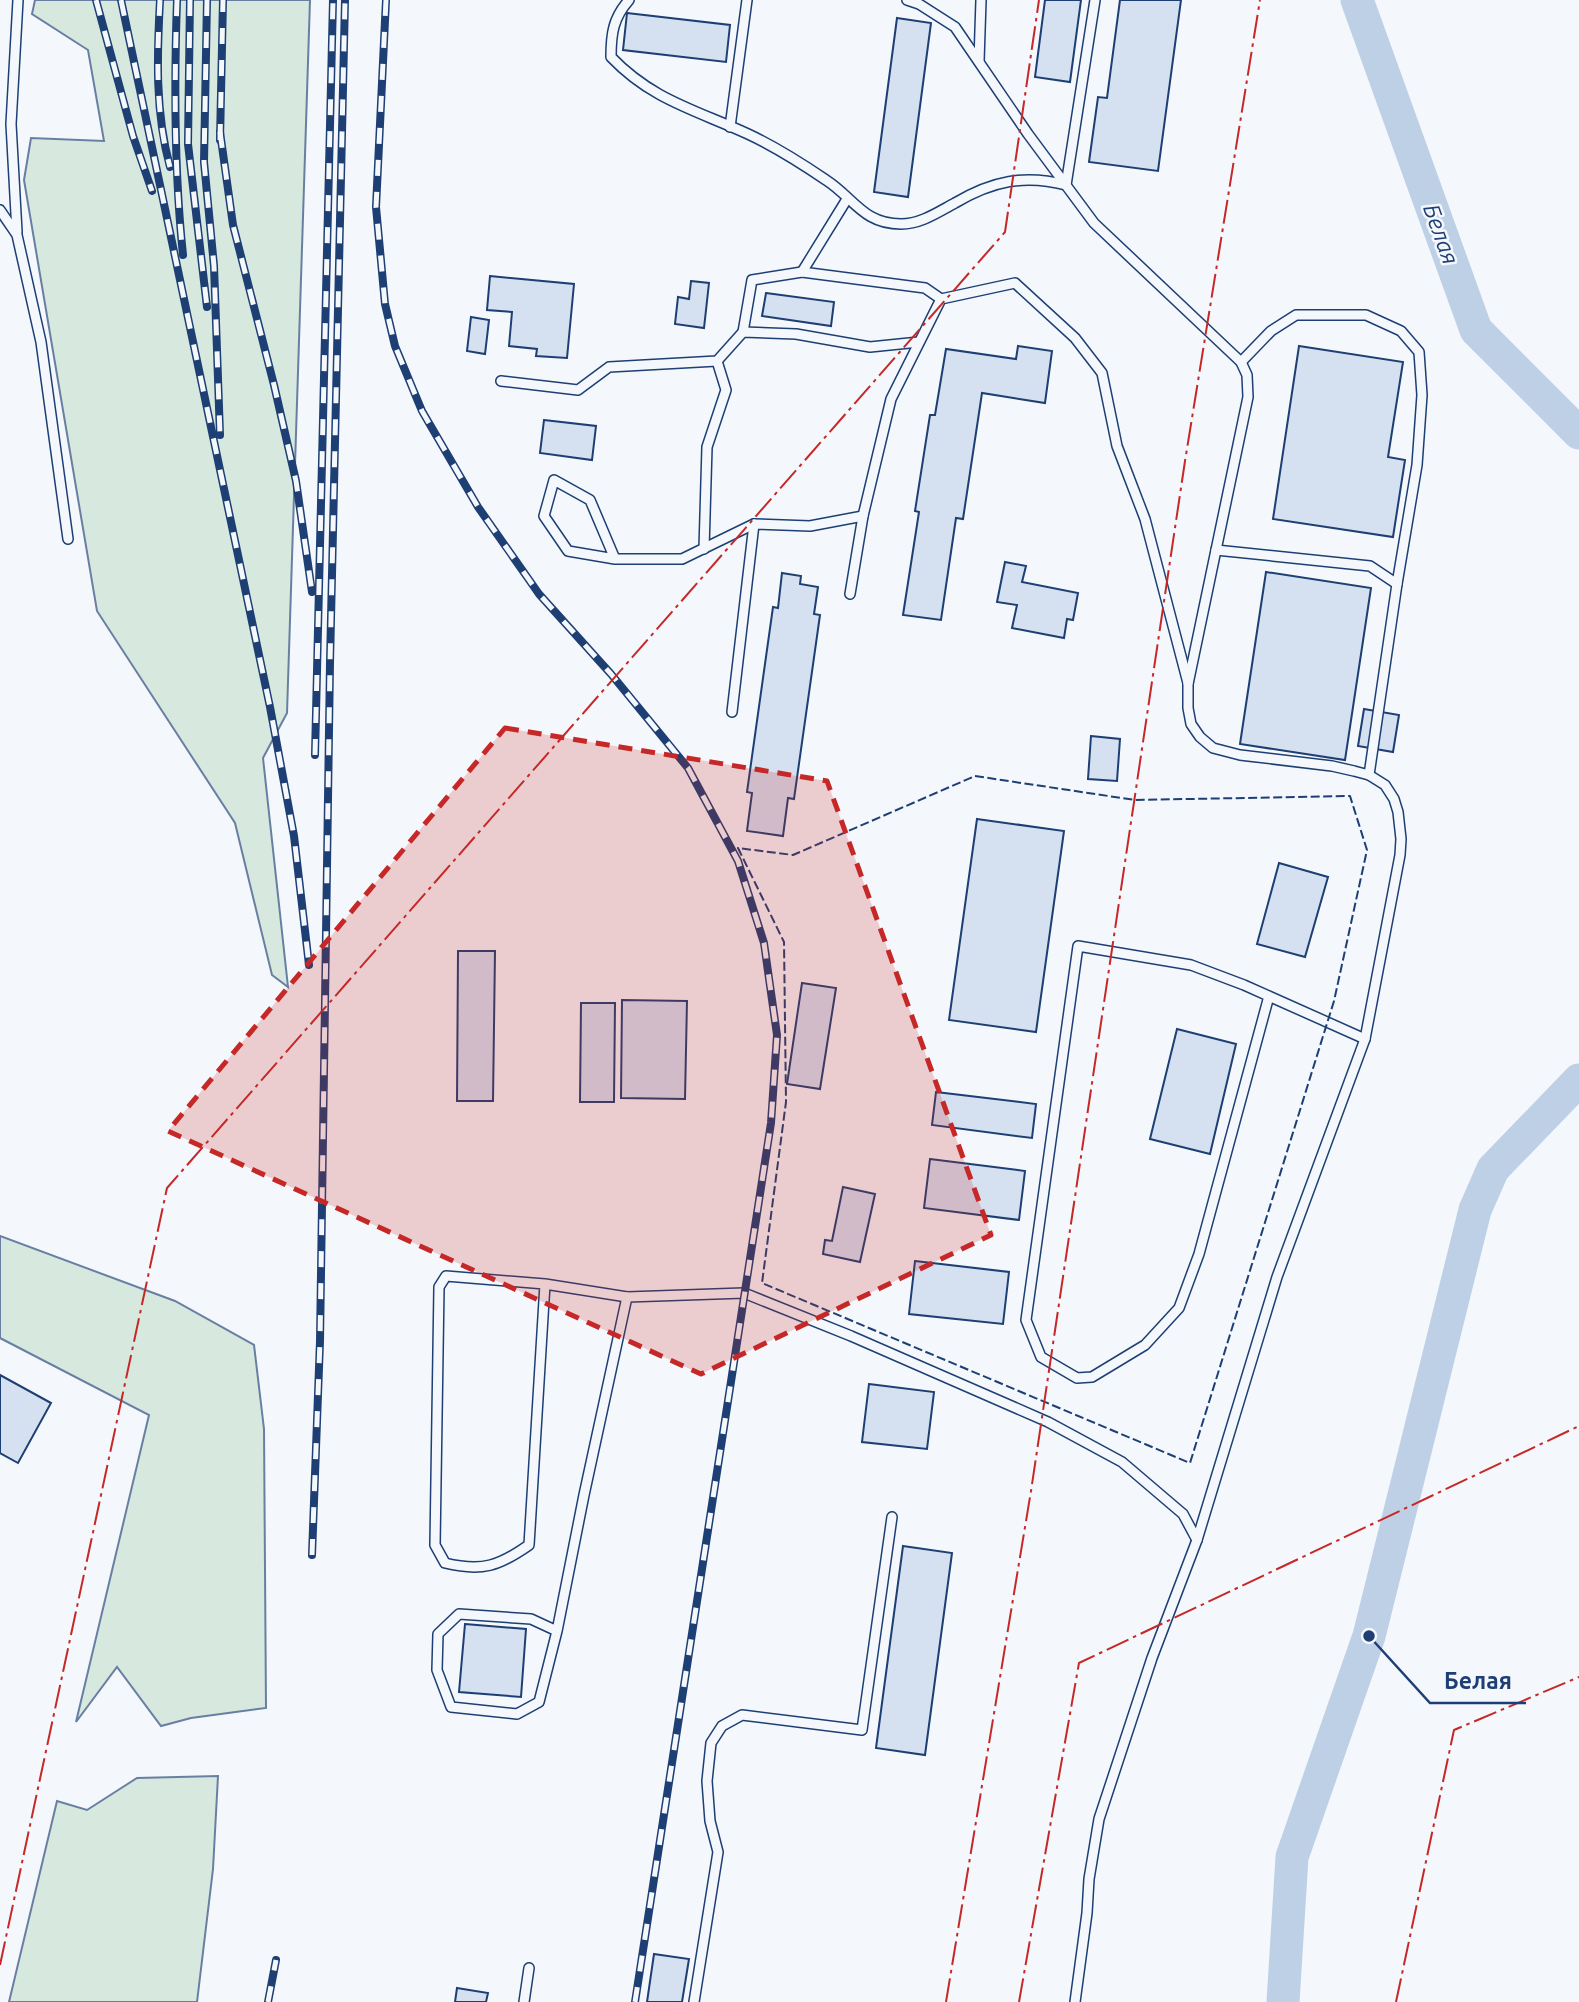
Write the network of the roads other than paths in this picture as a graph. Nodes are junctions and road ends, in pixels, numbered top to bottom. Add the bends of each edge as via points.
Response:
1 (18, 0) edge
2 (629, 0) edge
3 (747, 0) edge
4 (907, 0) edge
5 (981, 0) edge
6 (1095, 0) edge
7 (979, 62) junction
8 (730, 127) junction
9 (1066, 185) junction
10 (847, 199) junction
11 (0, 210) edge
12 (17, 235) junction
13 (802, 272) junction
14 (941, 299) junction
15 (743, 332) junction
16 (919, 342) junction
17 (717, 361) junction
18 (1241, 362) junction
19 (501, 381) dead end
20 (863, 516) junction
21 (754, 524) junction
22 (68, 539) dead end
23 (704, 549) junction
24 (1216, 550) junction
25 (615, 559) junction
26 (1397, 584) junction
27 (850, 594) dead end
28 (1188, 684) junction
29 (732, 712) dead end
30 (1369, 775) junction
31 (1269, 996) junction
32 (1365, 1038) junction
33 (545, 1284) junction
34 (627, 1297) junction
35 (892, 1517) dead end
36 (1197, 1540) junction
37 (557, 1631) junction
38 (529, 1968) dead end
39 (524, 2002) edge
40 (694, 2002) edge
41 (1075, 2002) edge

1 - 12 lane via 11,124
2 - 8 lane via 617,13 611,57 654,93
3 - 8 lane
4 - 7 lane via 955,27
5 - 7 lane
6 - 9 lane
7 - 9 lane
8 - 10 lane via 787,154
9 - 10 lane via 1026,178 1001,183 932,216 902,224 872,219
9 - 18 lane via 1094,223
10 - 13 lane
11 - 12 lane
12 - 22 lane via 41,342
13 - 14 lane via 925,288
13 - 15 lane via 752,280
14 - 16 lane
14 - 28 lane via 1015,284 1075,338 1102,373 1117,446 1145,519
15 - 16 lane via 796,334 870,347
15 - 17 lane
16 - 20 lane via 891,399
17 - 19 lane via 609,367 578,390
17 - 23 lane via 726,390 707,447
18 - 24 lane via 1248,397
18 - 26 lane via 1271,331 1296,315 1366,315 1401,331 1419,352 1422,395 1417,465
20 - 21 lane via 810,526
20 - 27 lane
21 - 23 lane
21 - 29 lane
23 - 25 lane via 682,559
24 - 26 lane via 1370,566
24 - 28 lane
25 - 25 lane via 568,551 544,516 554,480 590,499
26 - 30 lane
28 - 30 lane via 1191,724 1213,747
30 - 32 lane via 1394,799 1401,839
31 - 31 lane via 1191,965 1077,946 1026,1320 1041,1357 1077,1378 1092,1377 1145,1345 1179,1308 1199,1254
31 - 32 lane
32 - 36 lane via 1277,1277
33 - 33 lane via 446,1276 439,1287 435,1545 445,1563 467,1568 505,1562 529,1545
33 - 34 lane
34 - 36 lane via 744,1293 851,1336 1048,1422 1122,1462 1184,1514
34 - 37 lane
35 - 40 lane via 862,1730 742,1715 722,1726 711,1743 707,1781 718,1852
36 - 41 lane via 1099,1819
37 - 37 lane via 539,1702 517,1714 450,1707 437,1670 438,1634 459,1614 531,1619
38 - 39 lane

